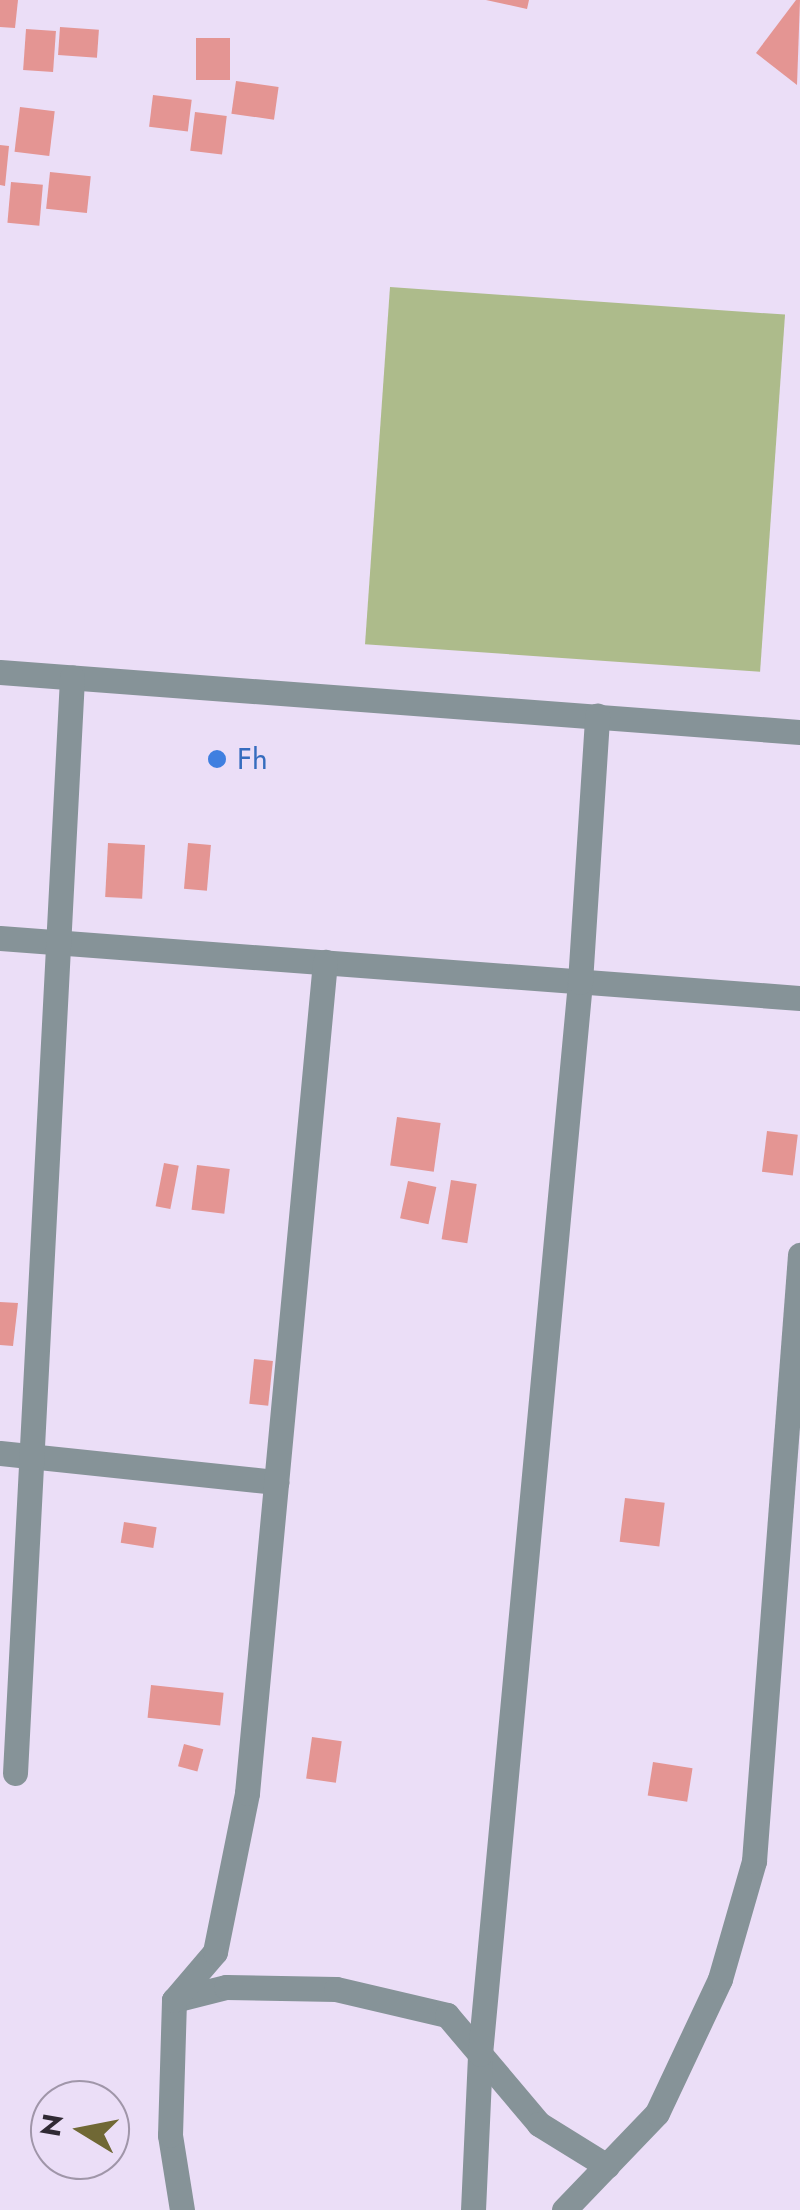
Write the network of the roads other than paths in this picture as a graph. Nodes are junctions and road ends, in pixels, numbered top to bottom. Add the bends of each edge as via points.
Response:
1 (0, 672) edge
2 (72, 677) junction
3 (597, 716) junction
4 (800, 732) edge
5 (0, 938) edge
6 (59, 942) junction
7 (325, 962) junction
8 (580, 982) junction
9 (800, 998) edge
10 (800, 1255) edge
11 (0, 1453) edge
12 (32, 1456) junction
13 (276, 1482) junction
14 (16, 1773) dead end
15 (174, 2000) junction
16 (480, 2054) junction
17 (607, 2166) junction
18 (182, 2210) edge
19 (473, 2210) edge
20 (564, 2210) edge

1 - 2 street
2 - 3 street
2 - 6 street
3 - 4 street
3 - 8 street
5 - 6 street
6 - 7 street
6 - 12 street
7 - 8 street
7 - 13 street
8 - 9 street
8 - 16 street
10 - 17 street via 754,1861 720,1980 657,2113
11 - 12 street
12 - 13 street
12 - 14 street
13 - 15 street via 246,1793 214,1952
15 - 16 street via 226,1987 336,1989 447,2015
15 - 18 street via 170,2135
16 - 17 street via 539,2124
16 - 19 street
17 - 20 street

